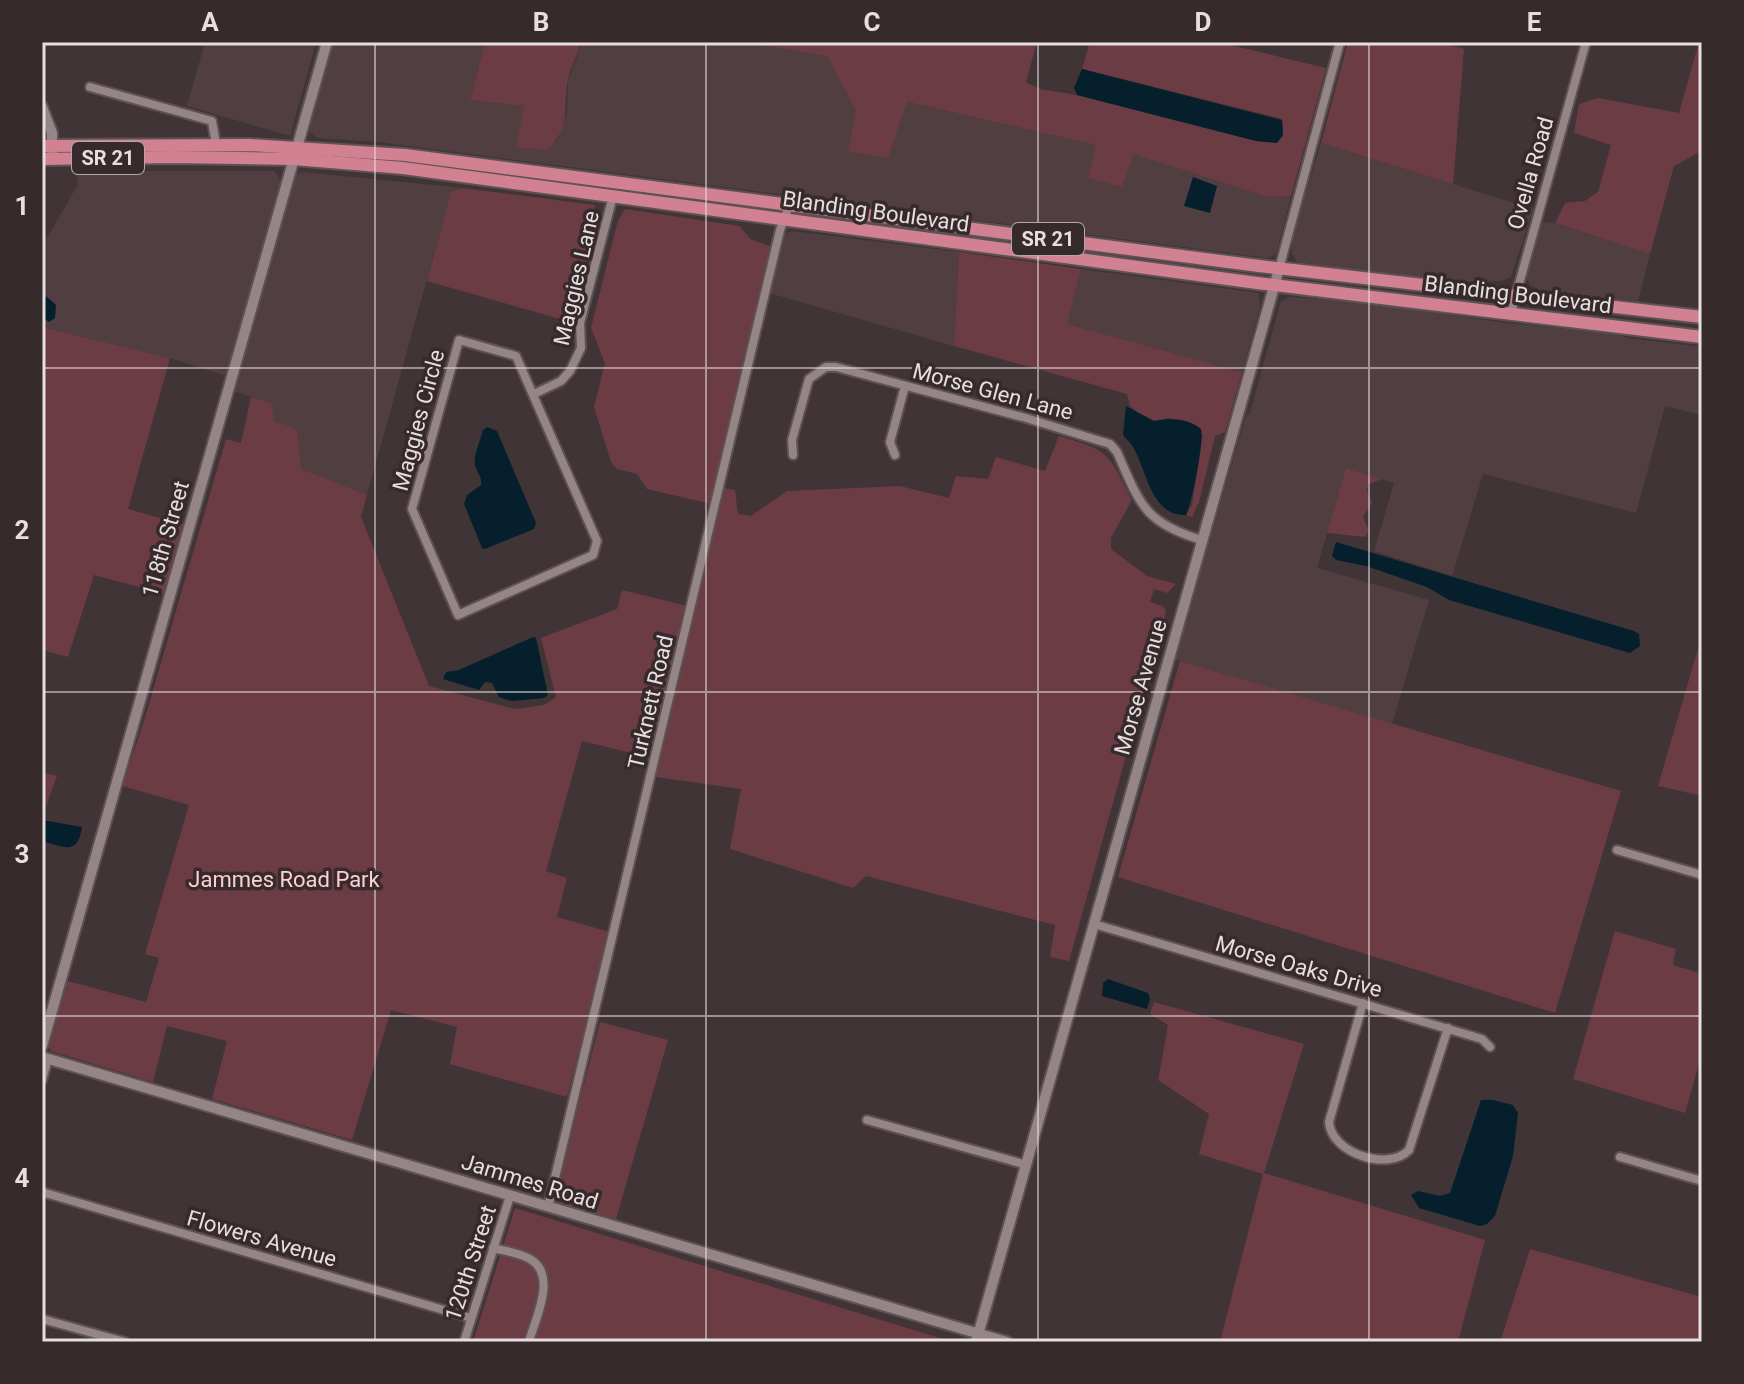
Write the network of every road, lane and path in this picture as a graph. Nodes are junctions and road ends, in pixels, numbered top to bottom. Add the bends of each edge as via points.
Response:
1 (327, 42) edge
2 (1340, 42) edge
3 (1586, 42) edge
4 (90, 87) dead end
5 (42, 107) edge
6 (216, 144) junction
7 (173, 150) junction
8 (47, 153) edge
9 (296, 153) junction
10 (459, 168) junction
11 (621, 183) junction
12 (654, 187) junction
13 (581, 191) junction
14 (613, 196) junction
15 (786, 212) junction
16 (950, 226) junction
17 (948, 242) junction
18 (1114, 247) junction
19 (1112, 264) junction
20 (1279, 269) junction
21 (1398, 283) junction
22 (1274, 285) junction
23 (1516, 296) junction
24 (1361, 297) junction
25 (1511, 313) junction
26 (1702, 317) edge
27 (1702, 337) edge
28 (905, 386) junction
29 (534, 394) junction
30 (793, 455) dead end
31 (895, 455) dead end
32 (1202, 540) junction
33 (1617, 850) dead end
34 (1702, 875) edge
35 (1094, 924) junction
36 (1363, 1003) junction
37 (1448, 1028) junction
38 (42, 1046) edge
39 (1490, 1047) dead end
40 (45, 1058) edge
41 (42, 1080) edge
42 (867, 1120) dead end
43 (1620, 1157) dead end
44 (1027, 1165) junction
45 (1702, 1181) edge
46 (42, 1192) edge
47 (510, 1196) junction
48 (548, 1207) junction
49 (493, 1248) junction
50 (471, 1318) junction
51 (42, 1319) edge
52 (978, 1338) edge
53 (125, 1342) edge
54 (464, 1342) edge
55 (529, 1342) edge
56 (1007, 1342) edge

1 - 9 street, 118th Street
2 - 20 street, Morse Avenue
3 - 23 street, Ovella Road
4 - 6 street via 212,121
5 - 8 street via 52,133
6 - 7 main road, Blanding Boulevard / SR 21
6 - 9 main road, Blanding Boulevard / SR 21
7 - 8 main road, Blanding Boulevard / SR 21
7 - 9 main road, Blanding Boulevard / SR 21
9 - 10 main road, Blanding Boulevard / SR 21
9 - 38 street, 118th Street
10 - 11 main road, Blanding Boulevard / SR 21
10 - 13 main road, Blanding Boulevard / SR 21
11 - 12 main road, Blanding Boulevard / SR 21
11 - 13 main road
12 - 14 main road
12 - 15 main road, Blanding Boulevard / SR 21
13 - 14 main road, Blanding Boulevard / SR 21
14 - 15 main road, Blanding Boulevard / SR 21
14 - 29 street, Maggies Lane via 580,323 581,348 561,381
15 - 16 main road, Blanding Boulevard / SR 21
15 - 17 main road, Blanding Boulevard / SR 21
15 - 48 street, Turknett Road
16 - 17 main road
16 - 18 main road, Blanding Boulevard / SR 21
17 - 19 main road, Blanding Boulevard / SR 21
18 - 19 main road
18 - 20 main road, Blanding Boulevard / SR 21
19 - 22 main road, Blanding Boulevard / SR 21
20 - 21 main road, Blanding Boulevard / SR 21
20 - 22 street, Morse Avenue
21 - 23 main road, Blanding Boulevard / SR 21
21 - 24 main road via 1391,290
22 - 24 main road, Blanding Boulevard / SR 21
22 - 32 street, Morse Avenue
23 - 25 street, Ovella Road
23 - 26 main road, Blanding Boulevard / SR 21
24 - 25 main road, Blanding Boulevard / SR 21
25 - 27 main road, Blanding Boulevard / SR 21
28 - 30 street, Morse Glen Lane via 836,367 817,371 804,388
28 - 31 street via 890,442
28 - 32 street, Morse Glen Lane via 1110,444 1145,511 1174,531
29 - 29 street, Maggies Circle via 596,548 593,555 458,615 412,509 459,340 516,356
32 - 35 street, Morse Avenue
33 - 34 street
35 - 36 street, Morse Oaks Drive
35 - 44 street, Morse Avenue
36 - 37 street, Morse Oaks Drive
36 - 37 street via 1329,1122 1332,1136 1345,1149 1386,1160 1409,1150
37 - 39 street, Morse Oaks Drive
40 - 41 street
40 - 47 street, Jammes Road
42 - 44 street
43 - 45 street
44 - 52 street, Morse Avenue
46 - 50 street, Flowers Avenue
47 - 48 street, Jammes Road
47 - 49 street, 120th Street
48 - 52 street, Jammes Road
49 - 50 street, 120th Street
49 - 55 street via 530,1259 542,1273 544,1286
50 - 54 street, 120th Street
51 - 53 street
52 - 56 street, Jammes Road

